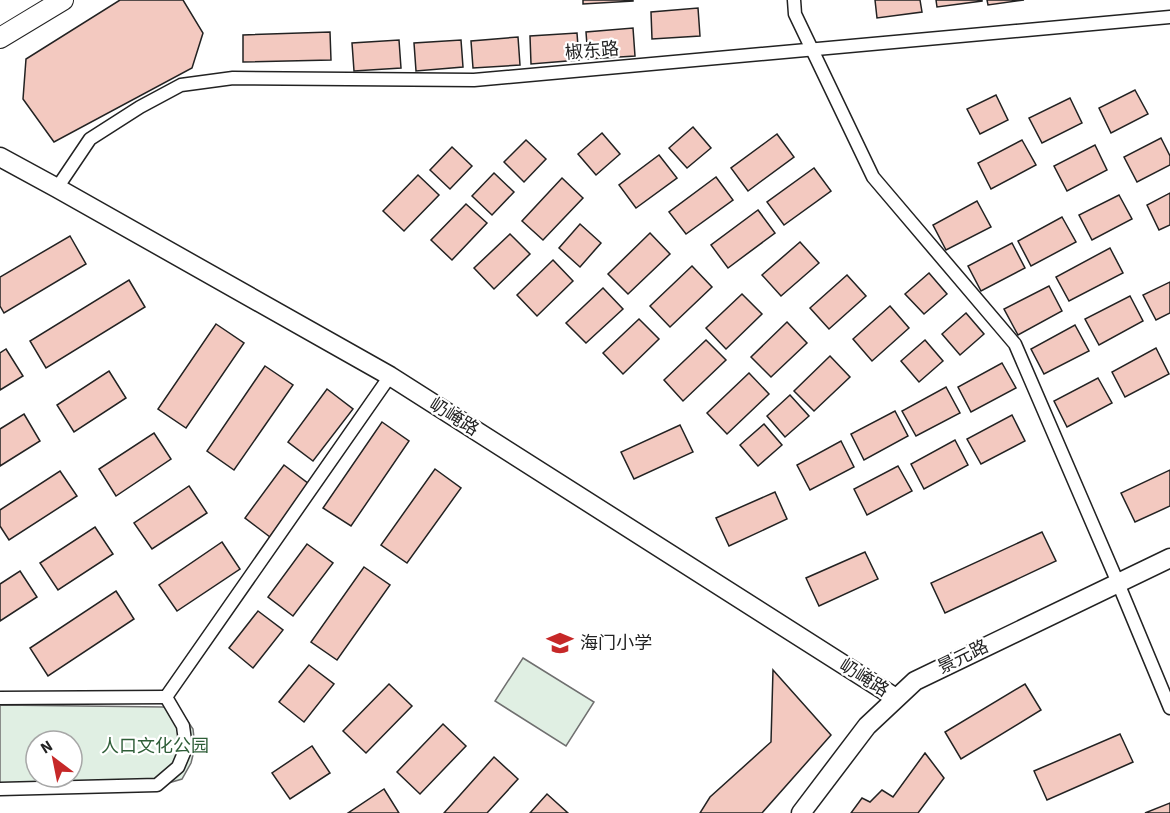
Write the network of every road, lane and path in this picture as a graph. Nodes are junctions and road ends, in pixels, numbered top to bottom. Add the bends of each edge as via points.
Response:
1 (63, 0) edge
2 (794, 0) edge
3 (1170, 17) edge
4 (0, 38) edge
5 (812, 49) junction
6 (0, 157) edge
7 (57, 188) junction
8 (390, 376) junction
9 (1170, 558) edge
10 (1118, 583) junction
11 (166, 697) junction
12 (0, 698) edge
13 (896, 698) junction
14 (1170, 708) edge
15 (0, 789) edge
16 (801, 813) edge

1 - 4 main road
2 - 5 street via 795,14
3 - 5 street, 椒东路
5 - 7 street, 椒东路 via 474,80 232,78 181,85 90,139
5 - 10 street via 873,177 1015,344
6 - 7 street, 屷崦路
7 - 8 street, 屷崦路
8 - 11 street
8 - 13 street, 屷崦路
9 - 10 street, 景元路
10 - 13 street, 景元路 via 915,681
10 - 14 street
11 - 12 street
11 - 15 street via 183,726 186,748 178,767 157,785
13 - 16 street, 景元路 via 867,726

